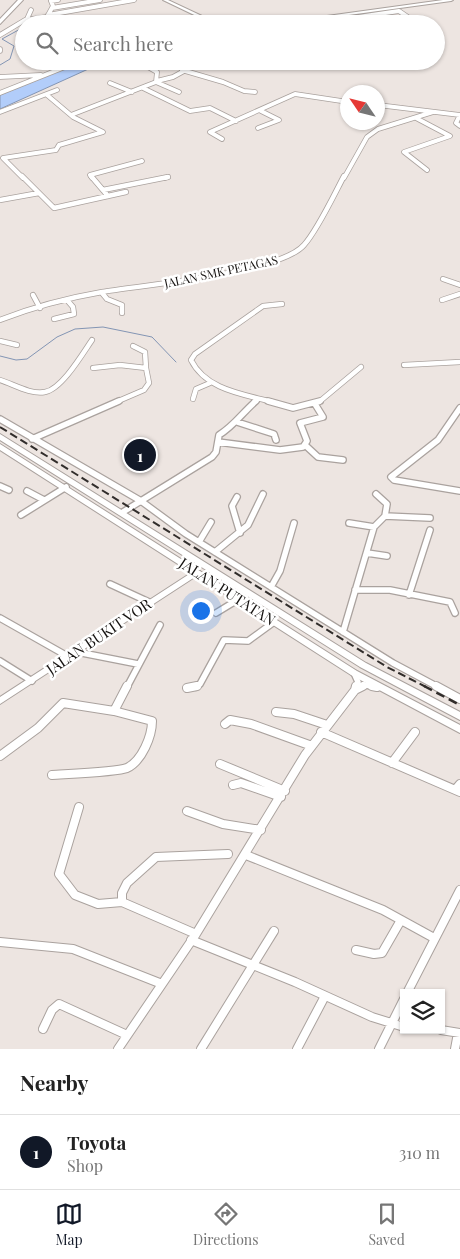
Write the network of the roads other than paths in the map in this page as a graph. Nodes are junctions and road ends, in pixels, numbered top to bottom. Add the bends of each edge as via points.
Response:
1 (58, 0) edge
2 (100, 0) edge
3 (134, 0) edge
4 (165, 0) edge
5 (171, 0) edge
6 (451, 0) edge
7 (17, 1) edge
8 (51, 1) edge
9 (52, 8) junction
10 (32, 10) dead end
11 (379, 11) junction
12 (29, 15) edge
13 (48, 15) joint
14 (198, 15) edge
15 (203, 15) edge
16 (341, 15) edge
17 (362, 15) edge
18 (405, 15) edge
19 (0, 17) edge
20 (0, 22) edge
21 (15, 25) edge
22 (0, 35) edge
23 (58, 70) edge
24 (153, 70) edge
25 (182, 70) joint
26 (44, 76) junction
27 (0, 77) edge
28 (156, 81) junction
29 (110, 83) dead end
30 (143, 88) junction
31 (57, 90) dead end
32 (132, 92) junction
33 (179, 92) dead end
34 (255, 92) dead end
35 (0, 93) edge
36 (47, 95) junction
37 (340, 101) edge
38 (385, 105) edge
39 (93, 106) junction
40 (102, 110) dead end
41 (261, 111) junction
42 (0, 112) edge
43 (433, 112) junction
44 (71, 115) junction
45 (460, 115) edge
46 (416, 118) junction
47 (236, 120) junction
48 (460, 126) edge
49 (258, 128) dead end
50 (222, 139) dead end
51 (142, 161) dead end
52 (427, 170) dead end
53 (168, 177) dead end
54 (103, 190) junction
55 (126, 192) dead end
56 (39, 193) junction
57 (108, 196) junction
58 (0, 200) edge
59 (443, 279) dead end
60 (460, 285) edge
61 (102, 292) junction
62 (460, 294) edge
63 (33, 295) dead end
64 (67, 300) junction
65 (442, 300) dead end
66 (282, 304) dead end
67 (40, 308) junction
68 (122, 313) dead end
69 (54, 319) dead end
70 (0, 320) edge
71 (92, 340) dead end
72 (0, 341) edge
73 (17, 345) dead end
74 (133, 346) dead end
75 (460, 362) edge
76 (404, 365) dead end
77 (362, 367) dead end
78 (93, 368) dead end
79 (146, 368) junction
80 (0, 380) edge
81 (210, 383) junction
82 (193, 399) dead end
83 (258, 399) junction
84 (315, 404) junction
85 (460, 408) edge
86 (0, 419) edge
87 (237, 422) junction
88 (0, 436) edge
89 (32, 439) junction
90 (276, 440) dead end
91 (218, 442) junction
92 (0, 446) edge
93 (305, 446) junction
94 (343, 460) dead end
95 (0, 486) edge
96 (66, 487) junction
97 (9, 490) dead end
98 (26, 491) dead end
99 (460, 491) edge
100 (263, 494) dead end
101 (376, 494) dead end
102 (237, 497) dead end
103 (44, 500) junction
104 (103, 500) junction
105 (141, 501) junction
106 (94, 505) junction
107 (123, 512) junction
108 (21, 515) dead end
109 (385, 516) junction
110 (430, 518) dead end
111 (211, 522) dead end
112 (294, 523) dead end
113 (350, 523) dead end
114 (374, 527) junction
115 (430, 530) dead end
116 (240, 533) junction
117 (199, 542) junction
118 (215, 552) junction
119 (366, 553) junction
120 (387, 556) dead end
121 (211, 569) junction
122 (199, 574) junction
123 (110, 584) dead end
124 (271, 587) junction
125 (355, 590) junction
126 (409, 595) junction
127 (239, 599) junction
128 (151, 603) junction
129 (216, 613) dead end
130 (455, 613) dead end
131 (0, 618) edge
132 (274, 622) junction
133 (160, 625) dead end
134 (343, 632) junction
135 (77, 652) junction
136 (69, 657) junction
137 (0, 661) edge
138 (138, 664) junction
139 (354, 673) junction
140 (32, 681) junction
141 (377, 687) junction
142 (187, 688) dead end
143 (355, 690) junction
144 (420, 696) junction
145 (460, 699) edge
146 (0, 701) edge
147 (411, 705) junction
148 (114, 711) junction
149 (276, 712) dead end
150 (460, 716) edge
151 (225, 724) dead end
152 (327, 725) junction
153 (460, 729) edge
154 (321, 732) junction
155 (415, 732) dead end
156 (312, 746) junction
157 (0, 756) edge
158 (392, 763) junction
159 (220, 764) dead end
160 (52, 775) dead end
161 (460, 784) edge
162 (233, 785) dead end
163 (458, 791) edge
164 (283, 794) junction
165 (79, 807) dead end
166 (187, 811) dead end
167 (261, 830) junction
168 (228, 854) dead end
169 (246, 855) junction
170 (460, 890) edge
171 (122, 902) junction
172 (401, 920) junction
173 (274, 931) dead end
174 (193, 937) junction
175 (434, 938) junction
176 (0, 942) edge
177 (356, 950) dead end
178 (251, 965) junction
179 (162, 984) junction
180 (409, 989) edge
181 (326, 996) junction
182 (400, 1007) edge
183 (391, 1024) junction
184 (400, 1026) edge
185 (43, 1030) dead end
186 (445, 1031) edge
187 (459, 1033) edge
188 (127, 1035) junction
189 (118, 1049) edge
190 (200, 1049) edge
191 (297, 1049) edge
192 (379, 1049) edge
193 (455, 1049) edge

1 - 8 street
2 - 9 street
3 - 13 street
4 - 14 street
5 - 15 street
6 - 11 street
7 - 19 highway
7 - 20 highway
8 - 9 street
9 - 13 street
10 - 12 street
11 - 16 street
11 - 17 street
11 - 18 street via 399,11
21 - 22 street
23 - 26 street
24 - 28 street via 157,72
25 - 28 street via 173,77
25 - 34 street
26 - 27 street
26 - 35 street
28 - 30 street
28 - 33 street
29 - 32 street
30 - 32 street
30 - 47 street via 190,111 210,108
31 - 36 street
32 - 39 street
36 - 42 street
36 - 44 street
37 - 41 street via 295,94
38 - 43 street
39 - 40 street
39 - 44 street
41 - 47 street
41 - 49 street via 279,120
43 - 45 street
43 - 46 street, JALAN SMK PETAGAS
44 - 56 street via 103,132 59,145 56,150 3,158
45 - 48 street via 456,123
46 - 52 street via 450,136 404,152
46 - 61 street, JALAN SMK PETAGAS via 378,129 367,136 304,246 294,254 206,276
47 - 50 street via 210,132
51 - 54 street via 90,175
53 - 54 street
54 - 57 street
55 - 57 street
56 - 57 street via 54,208
56 - 58 street
59 - 60 street
61 - 64 street, JALAN SMK PETAGAS
61 - 68 street via 122,305
62 - 65 street
63 - 67 street
64 - 67 street, JALAN SMK PETAGAS
64 - 69 street via 74,314
66 - 81 street via 263,306 195,354 191,362
67 - 70 street, JALAN SMK PETAGAS
71 - 80 street via 69,374 47,392 34,392
72 - 73 street
74 - 79 street via 145,352
75 - 76 street
77 - 84 street
78 - 79 street via 133,365
79 - 89 street via 149,383 144,390
81 - 82 street via 196,389
81 - 83 street
83 - 84 street via 289,407
83 - 87 street
84 - 93 street via 323,417 300,422 307,441
85 - 99 street via 439,439 391,477
86 - 89 street
87 - 90 street via 274,434
87 - 91 street via 221,432
88 - 104 highway, JALAN PUTATAN
89 - 105 street
91 - 93 street via 280,450
91 - 105 street via 212,457
92 - 96 highway, JALAN PUTATAN
93 - 94 street via 320,458
95 - 97 street
96 - 103 street
96 - 106 highway, JALAN PUTATAN
98 - 103 street
100 - 116 street via 251,522
101 - 109 street via 387,504
102 - 116 street via 232,506
103 - 108 street
104 - 106 highway
104 - 107 highway, JALAN PUTATAN
105 - 107 street
105 - 117 street
106 - 122 highway, JALAN PUTATAN
107 - 121 highway, JALAN PUTATAN
109 - 110 street
109 - 114 street
111 - 117 street
112 - 124 street via 280,571
113 - 114 street
114 - 119 street
115 - 126 street
116 - 118 street
117 - 118 street
118 - 124 street
119 - 120 street
119 - 125 street
121 - 122 highway
121 - 144 highway, JALAN PUTATAN
122 - 127 highway, JALAN PUTATAN
122 - 128 street, JALAN BUKIT VOR
123 - 128 street
124 - 134 street
125 - 126 street via 366,588
125 - 134 street
126 - 130 street via 450,602
127 - 129 street
127 - 132 highway, JALAN PUTATAN
128 - 135 street, JALAN BUKIT VOR
131 - 136 street
132 - 139 highway, JALAN PUTATAN
132 - 142 street via 248,641 224,640 200,684
133 - 138 street
134 - 145 street
135 - 136 street, JALAN BUKIT VOR
135 - 138 street
136 - 140 street, JALAN BUKIT VOR
137 - 140 street
138 - 148 street
139 - 141 highway, JALAN PUTATAN
139 - 143 street via 358,682
140 - 146 street, JALAN BUKIT VOR
141 - 143 street via 366,685
141 - 147 highway, JALAN PUTATAN
143 - 152 street
144 - 147 highway
144 - 150 highway, JALAN PUTATAN
147 - 153 highway, JALAN PUTATAN
148 - 157 street via 63,703 38,728
148 - 160 street via 152,720 142,755 127,768
149 - 152 street via 294,714
151 - 156 street via 230,720 251,724
152 - 154 street
154 - 156 street
154 - 158 street
155 - 158 street
156 - 164 street
158 - 163 street
159 - 164 street
161 - 163 street
162 - 164 street via 241,783
164 - 167 street
165 - 171 street via 59,874 75,895 98,904
166 - 167 street via 207,821
167 - 169 street
168 - 171 street via 156,857 127,883
169 - 172 street
169 - 174 street
170 - 175 street
171 - 174 street
172 - 175 street
172 - 177 street via 382,953
173 - 178 street
174 - 178 street
174 - 179 street
175 - 180 street
176 - 179 street via 73,949
178 - 181 street
178 - 190 street
179 - 188 street
181 - 183 street
181 - 191 street
182 - 183 street
183 - 184 street
183 - 192 street
185 - 188 street via 52,1010 59,1004
186 - 187 street
187 - 193 street
188 - 189 street

